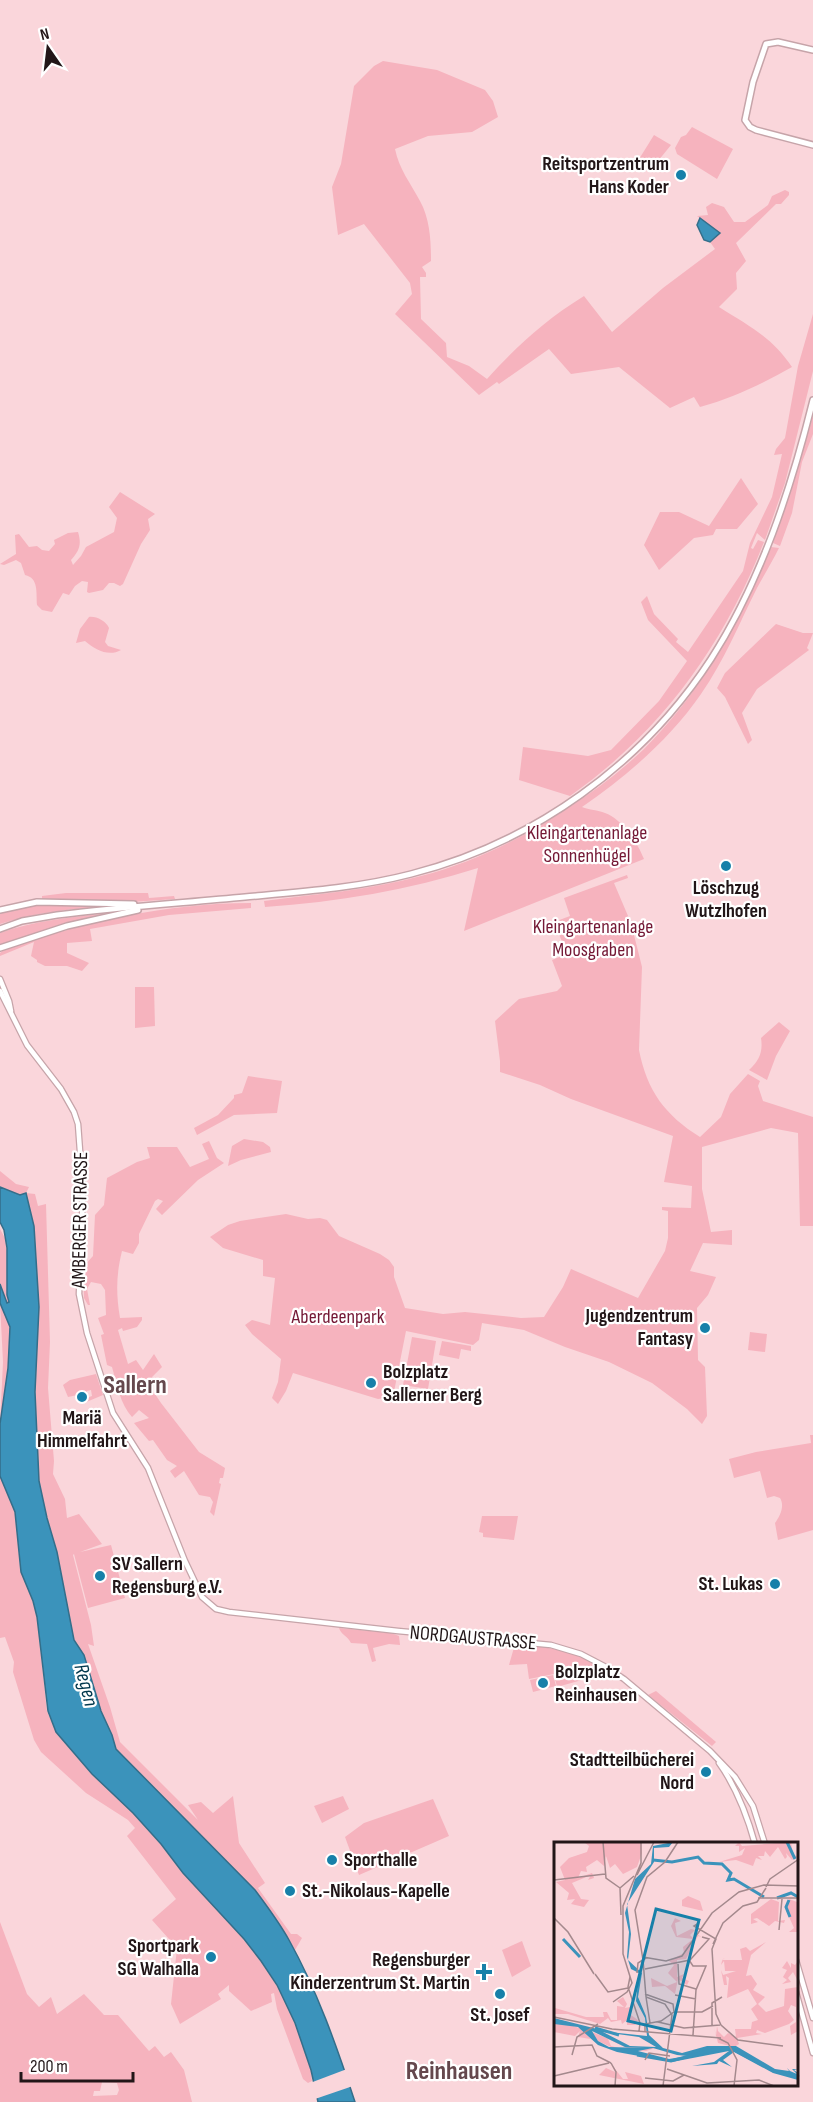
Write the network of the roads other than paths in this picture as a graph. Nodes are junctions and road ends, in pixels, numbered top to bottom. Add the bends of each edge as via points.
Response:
1 (813, 50) edge
2 (813, 145) edge
3 (813, 400) edge
4 (166, 904) junction
5 (0, 910) edge
6 (0, 929) edge
7 (1, 949) edge
8 (0, 979) edge
9 (0, 991) edge
10 (11, 1011) junction
11 (205, 1601) joint
12 (710, 1751) junction
13 (754, 1842) edge
14 (764, 1842) edge
15 (798, 1967) edge
16 (798, 1999) edge
17 (813, 2018) edge
18 (813, 2053) edge

1 - 2 main road via 767,43 745,114 746,124 756,130
3 - 4 main road via 772,535 745,597 711,659 666,718 628,757 578,797 498,843 431,868 364,884
4 - 5 main road via 44,902
4 - 6 main road via 43,917
4 - 7 main road via 88,920
8 - 10 main road, AMBERGER STRASSE
9 - 10 main road, AMBERGER STRASSE
10 - 11 main road, AMBERGER STRASSE via 27,1045 61,1089 78,1124 83,1192 79,1294 107,1397 117,1422 148,1468
11 - 12 main road, NORDGAUSTRASSE via 229,1612 539,1643 573,1651 618,1675
12 - 13 main road, NORDGAUSTRASSE via 737,1791
12 - 14 main road, NORDGAUSTRASSE via 743,1787
15 - 17 main road
16 - 18 main road

